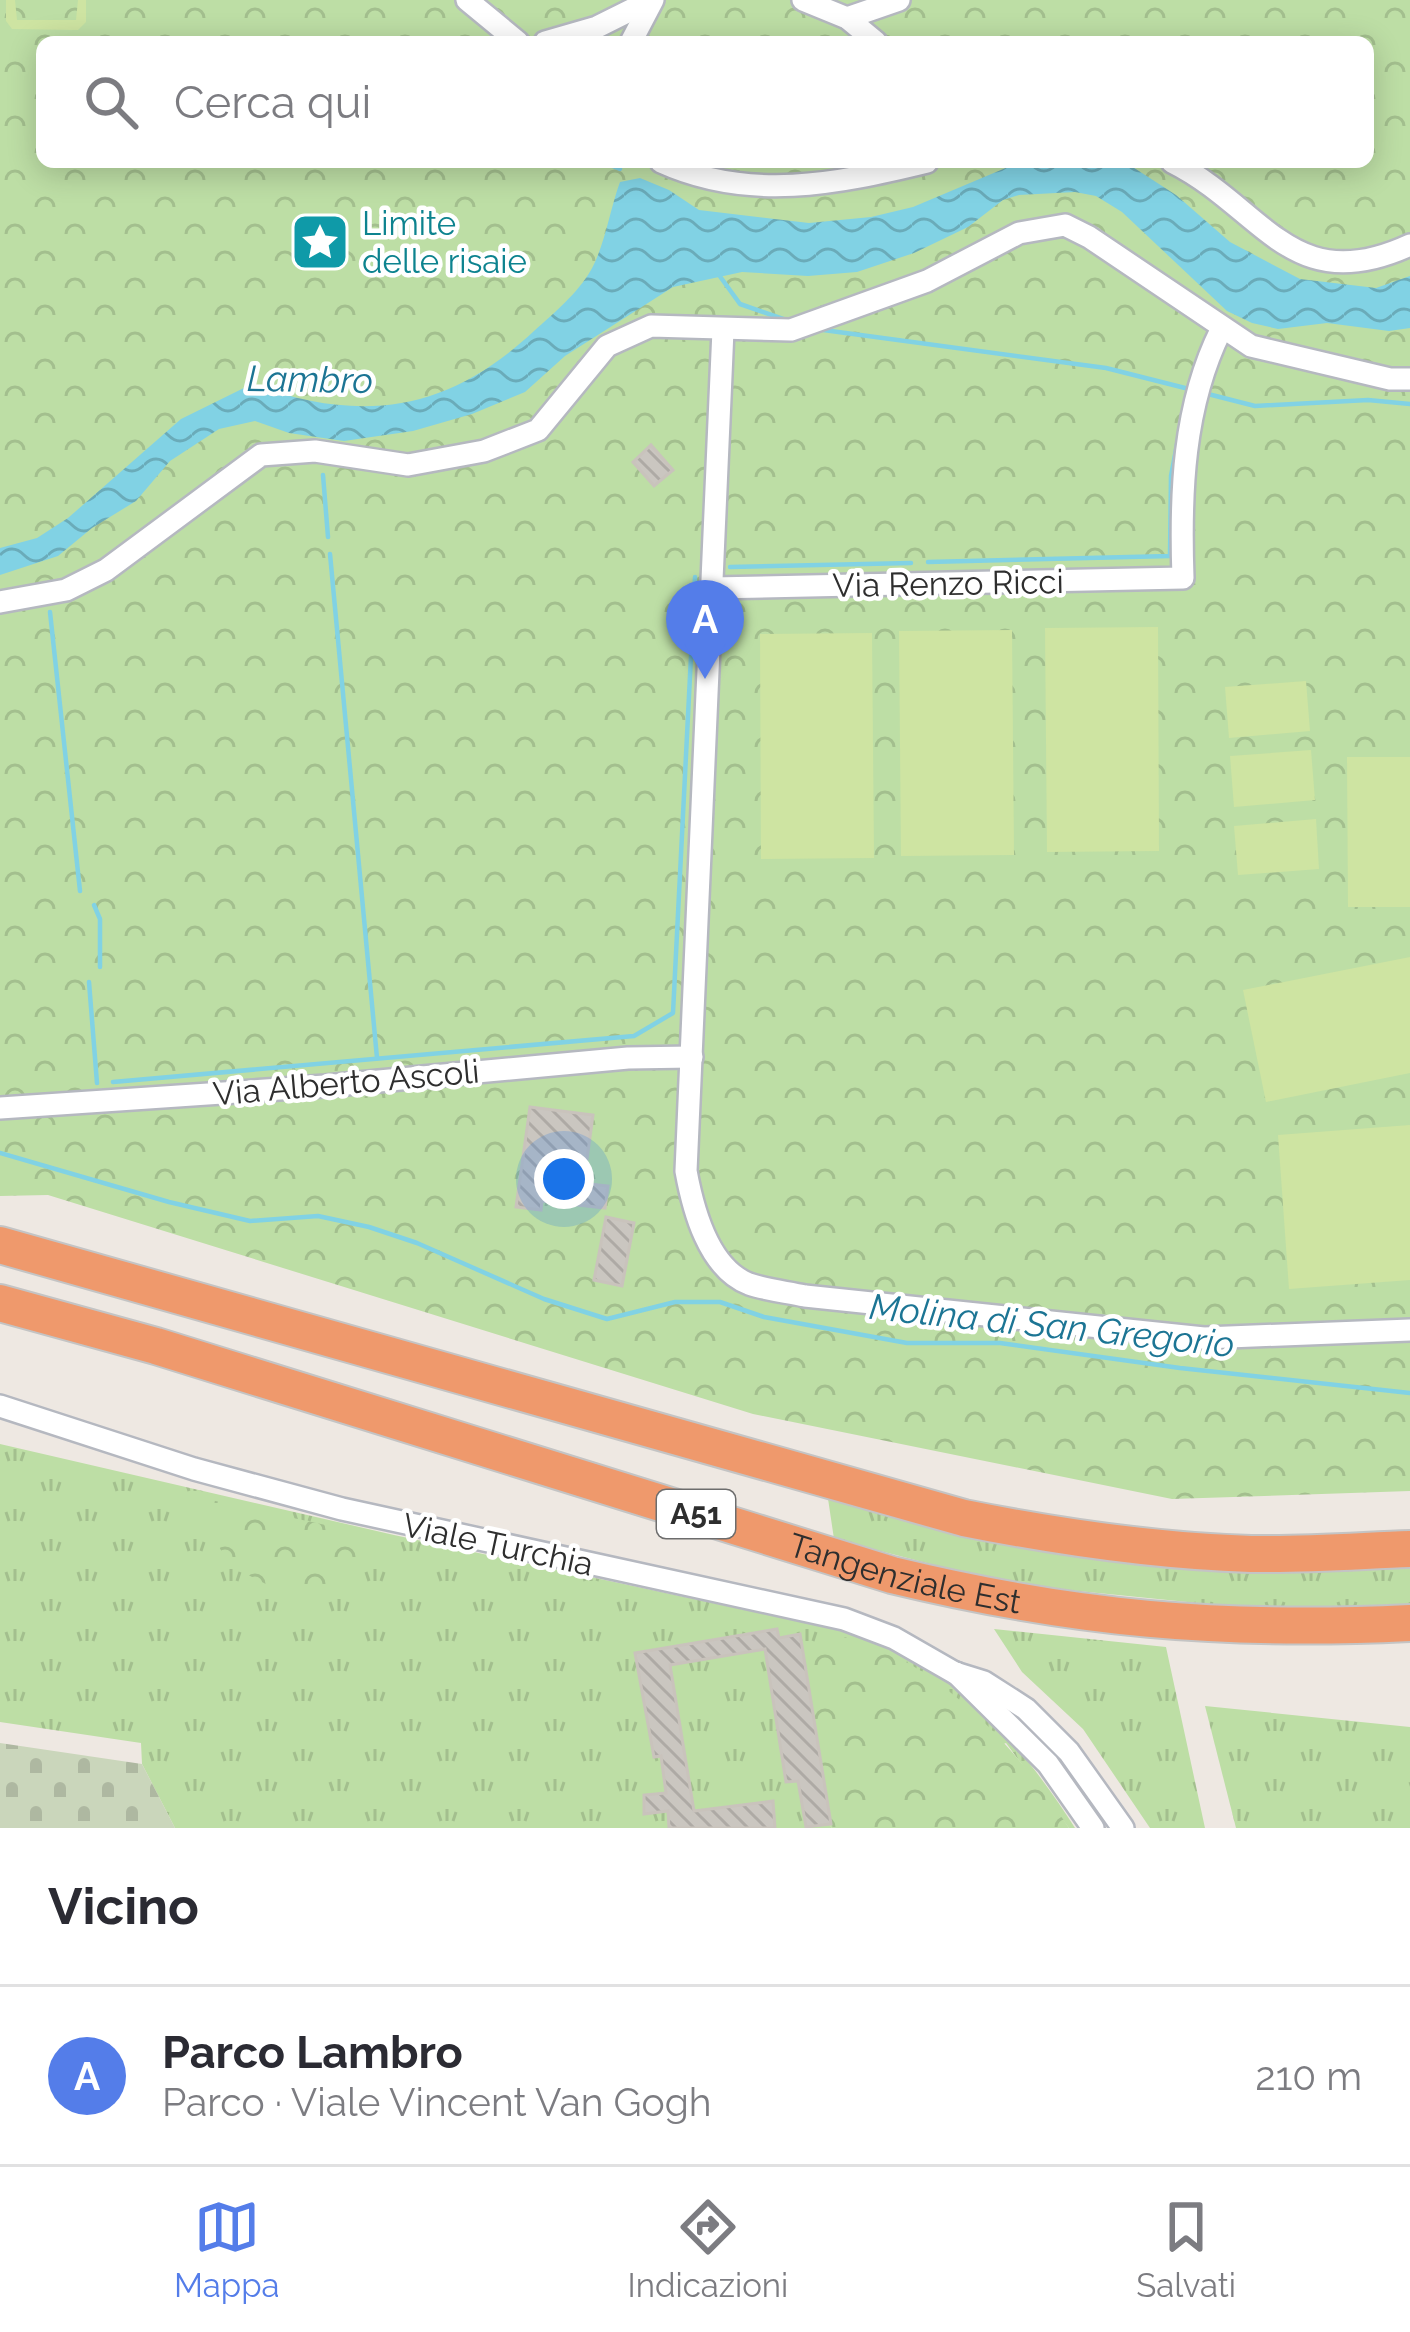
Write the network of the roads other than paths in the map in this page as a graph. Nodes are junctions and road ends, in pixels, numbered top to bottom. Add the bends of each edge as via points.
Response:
1 (467, 0) edge
2 (652, 0) edge
3 (802, 0) edge
4 (898, 0) edge
5 (847, 9) edge
6 (511, 36) edge
7 (565, 36) edge
8 (634, 36) edge
9 (871, 36) edge
10 (680, 168) edge
11 (903, 168) edge
12 (1182, 168) edge
13 (1410, 245) edge
14 (723, 330) junction
15 (1221, 330) junction
16 (1410, 379) edge
17 (712, 588) junction
18 (0, 602) edge
19 (692, 1057) junction
20 (0, 1108) edge
21 (0, 1245) edge
22 (0, 1303) edge
23 (1410, 1330) edge
24 (0, 1406) edge
25 (0, 1419) edge
26 (37, 1421) junction
27 (1410, 1549) edge
28 (1410, 1623) edge
29 (956, 1673) junction
30 (1093, 1828) edge
31 (1123, 1828) edge

1 - 6 street
2 - 7 street
2 - 8 street
3 - 5 street
4 - 5 street
5 - 9 street
10 - 11 street via 773,188
12 - 13 street via 1311,258 1363,262
14 - 15 street via 790,330 926,281 1019,233 1065,225
14 - 17 street
14 - 18 street via 651,326 607,346 538,430 484,451 408,465 315,451 261,455 106,570 66,590
15 - 16 street via 1251,346
15 - 17 street, Via Renzo Ricci via 1202,368 1186,458 1183,578
17 - 19 street
19 - 20 street, Via Alberto Ascoli
19 - 23 street via 686,1171 693,1210 710,1249 744,1282 805,1297 1204,1338
21 - 27 highway, Tangenziale Est / A51 via 964,1518 1193,1551
22 - 28 highway, Tangenziale Est / A51 via 956,1590 1213,1626
24 - 26 street, Viale Turchia
25 - 26 street, Viale Turchia
26 - 29 street, Viale Turchia via 341,1509 844,1619
29 - 30 street, Viale Turchia via 1048,1764
29 - 31 street, Viale Turchia via 1026,1709 1070,1752

